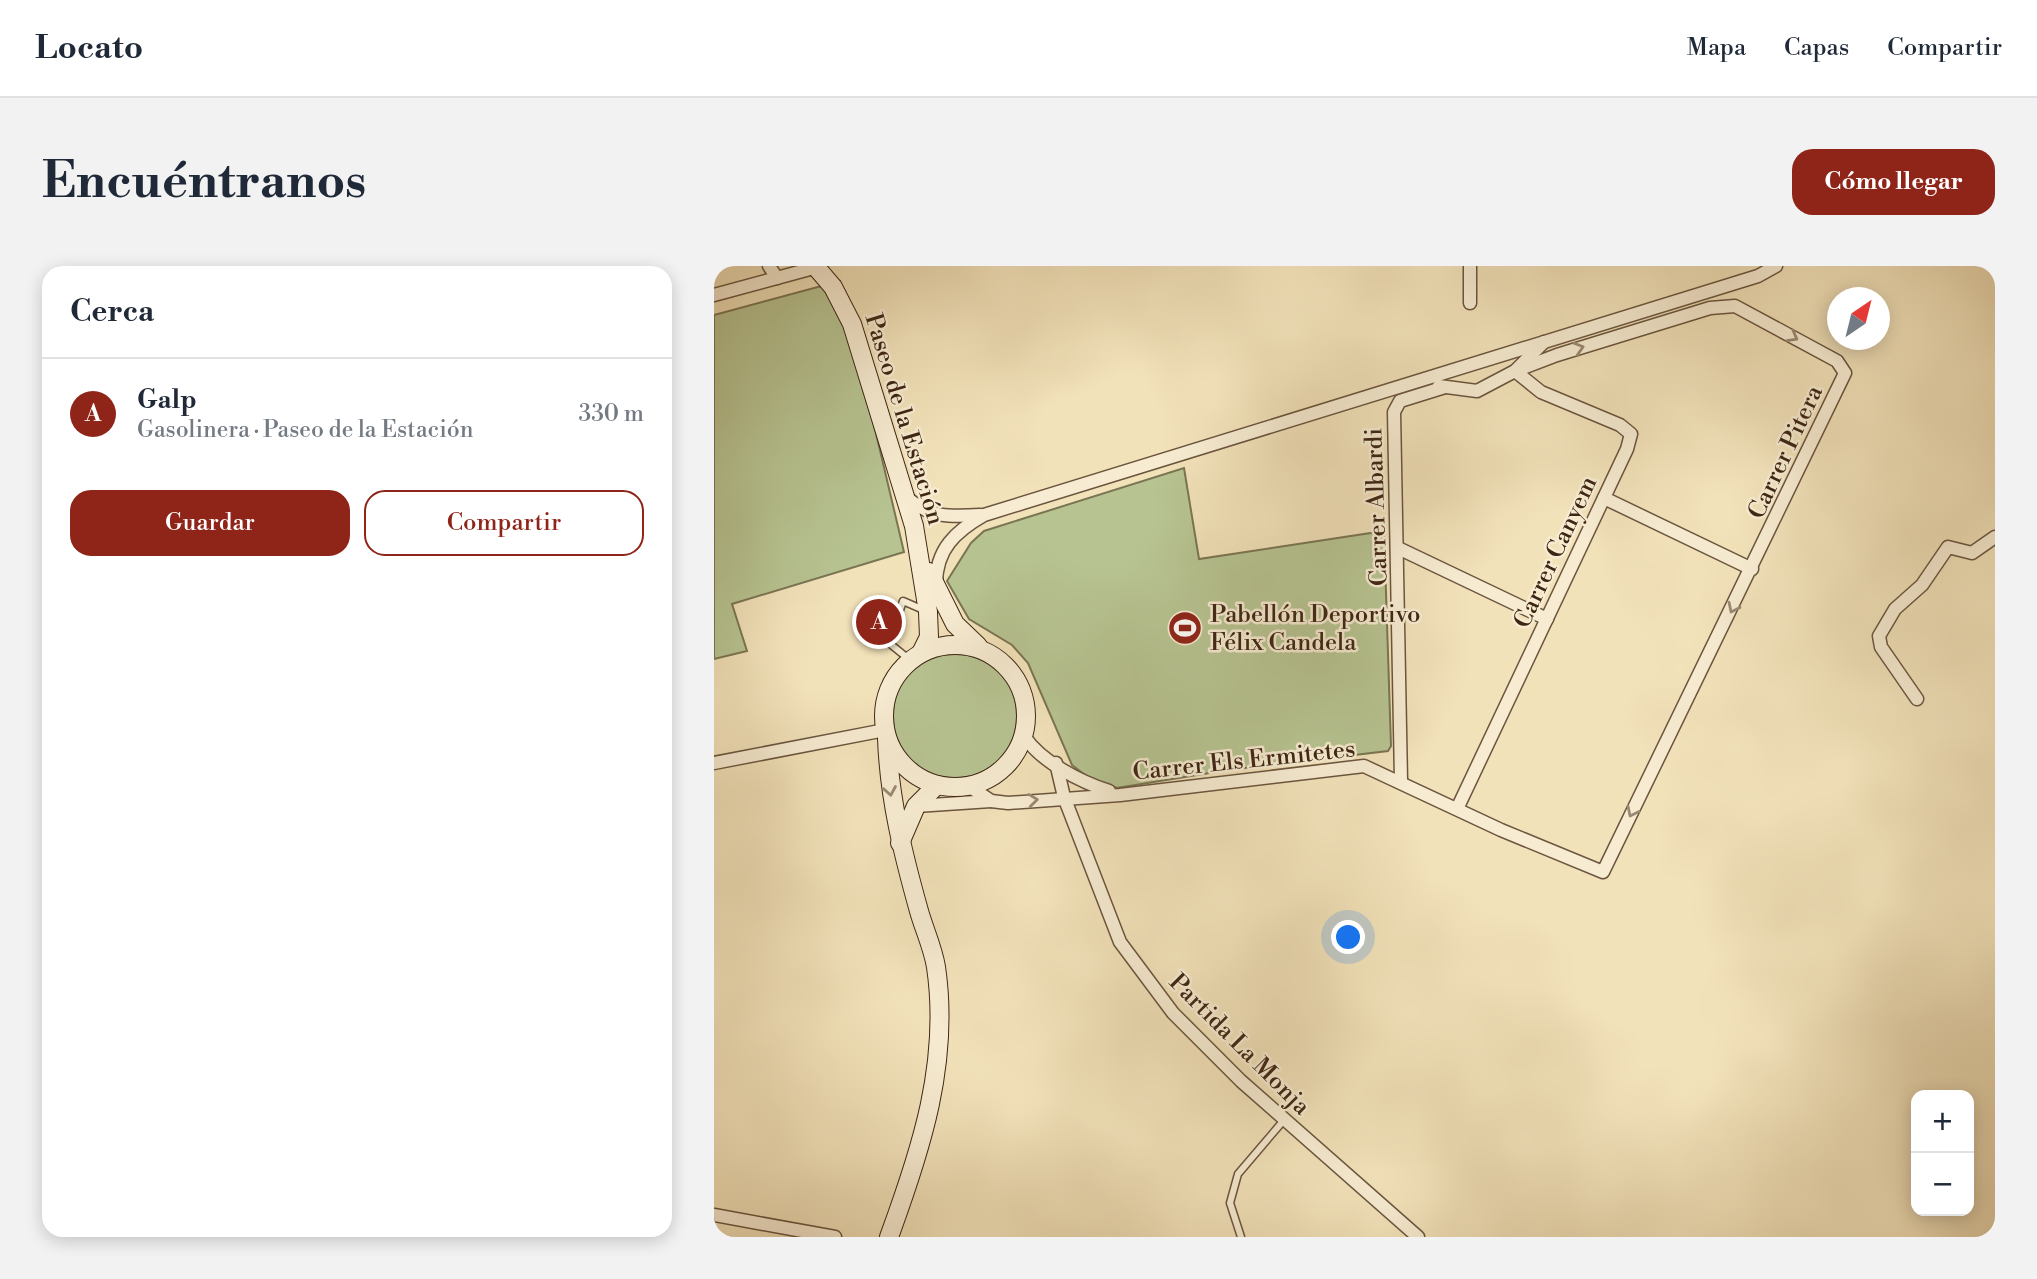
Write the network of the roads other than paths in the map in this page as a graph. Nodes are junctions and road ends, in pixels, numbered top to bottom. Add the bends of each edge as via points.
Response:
1 (769, 266) edge
2 (817, 266) edge
3 (1470, 266) edge
4 (1776, 266) edge
5 (777, 278) junction
6 (714, 295) edge
7 (1470, 303) dead end
8 (1546, 340) junction
9 (1515, 371) junction
10 (1411, 381) junction
11 (1445, 387) junction
12 (905, 496) junction
13 (1604, 498) junction
14 (931, 514) junction
15 (984, 515) junction
16 (914, 526) junction
17 (1995, 537) edge
18 (1398, 548) junction
19 (921, 554) junction
20 (1752, 569) junction
21 (936, 588) junction
22 (928, 611) junction
23 (1547, 619) junction
24 (984, 651) junction
25 (916, 657) junction
26 (1917, 699) dead end
27 (886, 734) junction
28 (1024, 736) junction
29 (714, 763) edge
30 (1056, 764) junction
31 (1401, 781) junction
32 (937, 785) junction
33 (969, 786) junction
34 (1120, 795) junction
35 (1064, 797) junction
36 (992, 801) junction
37 (916, 806) junction
38 (1457, 809) junction
39 (900, 843) junction
40 (1603, 872) joint
41 (1284, 1120) junction
42 (714, 1215) edge
43 (835, 1237) edge
44 (889, 1237) edge
45 (1241, 1237) edge
46 (1418, 1237) edge

1 - 5 street
2 - 5 street
2 - 12 street, Paseo de la Estación via 852,324
3 - 7 street
4 - 8 street via 1758,276
5 - 6 street
8 - 9 street
8 - 10 street
9 - 11 street via 1477,391
9 - 13 street, Carrer Canyem via 1541,392 1632,433
9 -> 20 street, Carrer Pitera via 1710,308 1735,306 1837,361 1845,373
10 - 11 street
10 - 15 street
11 - 18 street, Carrer Albardi via 1400,401 1394,412
12 - 14 street
12 - 16 street, Paseo de la Estación
13 - 20 street
13 - 23 street, Carrer Canyem
14 - 15 street via 947,518
14 - 16 street
15 - 21 street via 951,537 938,564
16 - 19 street, Paseo de la Estación
17 - 26 street via 1972,553 1948,547 1922,584 1895,609 1879,636 1881,647
18 - 23 street
18 - 31 street, Carrer Albardi
19 - 21 street, Paseo de la Estación
19 - 22 street, Paseo de la Estación
20 -> 40 street, Carrer Pitera
21 - 24 street, Paseo de la Estación via 955,624
22 - 25 street, Paseo de la Estación via 929,637
22 - 25 lane via 903,601 889,643
23 - 38 street, Carrer Canyem
24 - 25 street via 963,645 941,646
24 - 28 street via 1011,671 1020,686 1027,719
25 - 27 street via 897,674 888,691
27 - 29 street
27 - 32 street via 898,759 915,775
27 -> 39 street via 888,783
28 - 30 street, Carrer Els Ermitetes
28 - 33 street via 1003,769
30 - 34 street, Carrer Els Ermitetes via 1088,784
30 - 35 street, Partida La Monja
31 - 34 street, Carrer Els Ermitetes via 1364,766
31 - 38 street, Carrer Els Ermitetes
32 - 33 street
32 - 37 street
33 - 36 street
34 - 35 street, Carrer Els Ermitetes
36 -> 35 street, Carrer Els Ermitetes
35 - 41 street, Partida La Monja via 1120,942 1173,1013
36 - 37 street, Carrer Els Ermitetes
37 - 39 street
38 - 40 street, Carrer Els Ermitetes
39 - 44 street via 936,965 939,1026 925,1136
41 - 45 lane via 1238,1174 1230,1203
41 - 46 street, Partida La Monja
42 - 43 street

